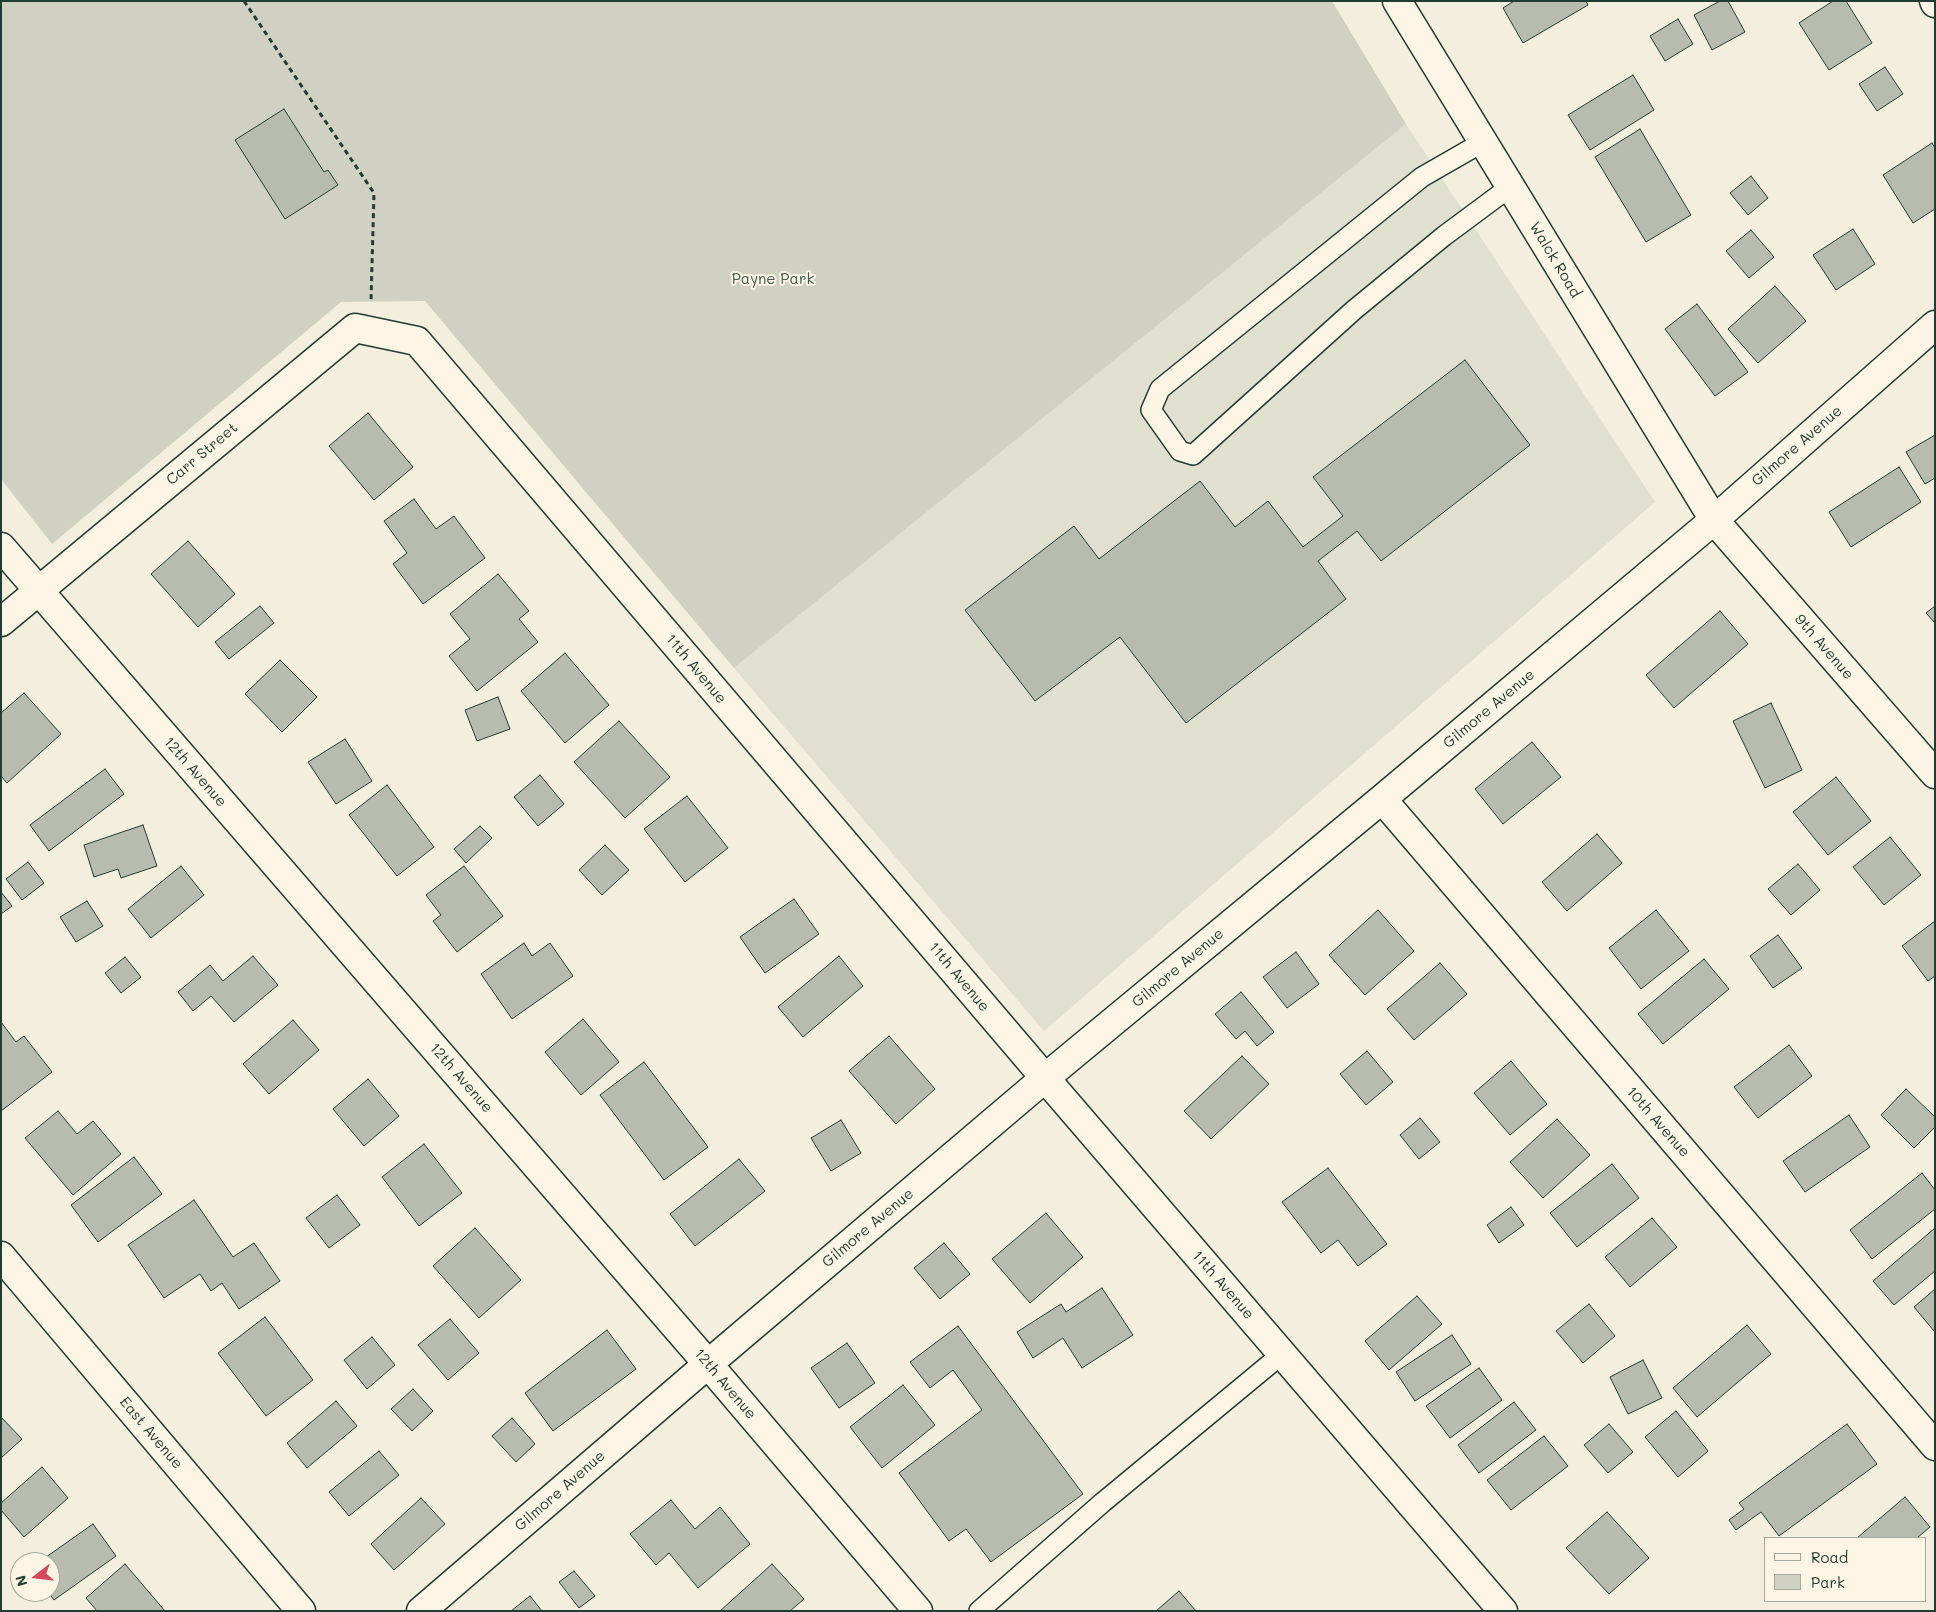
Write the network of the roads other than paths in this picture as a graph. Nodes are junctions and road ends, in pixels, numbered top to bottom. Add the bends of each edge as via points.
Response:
1 (1397, 1) edge
2 (1483, 142) junction
3 (1510, 187) junction
4 (1935, 325) edge
5 (418, 341) joint
6 (1714, 520) junction
7 (1, 547) edge
8 (38, 590) junction
9 (1, 622) edge
10 (1935, 774) edge
11 (1382, 799) junction
12 (1045, 1078) junction
13 (1, 1256) edge
14 (1282, 1354) junction
15 (708, 1364) junction
16 (1935, 1446) edge
17 (301, 1611) edge
18 (421, 1611) edge
19 (918, 1611) edge
20 (978, 1611) edge
21 (1503, 1611) edge

1 - 2 street, Walck Road
2 - 3 street, Walck Road
2 - 3 lane via 1422,177 1160,388 1151,410 1180,451 1193,455 1354,310
3 - 6 street, Walck Road
4 - 6 street, Gilmore Avenue
5 - 8 street, Carr Street via 355,328
5 - 12 street, 11th Avenue
6 - 10 street, 9th Avenue
6 - 11 street, Gilmore Avenue
7 - 8 street, 12th Avenue
8 - 9 street, Carr Street
8 - 15 street, 12th Avenue
11 - 12 street, Gilmore Avenue
11 - 16 street, 10th Avenue
12 - 14 street, 11th Avenue
12 - 15 street, Gilmore Avenue
13 - 17 street, East Avenue
14 - 20 lane
14 - 21 street, 11th Avenue
15 - 18 street, Gilmore Avenue
15 - 19 street, 12th Avenue

